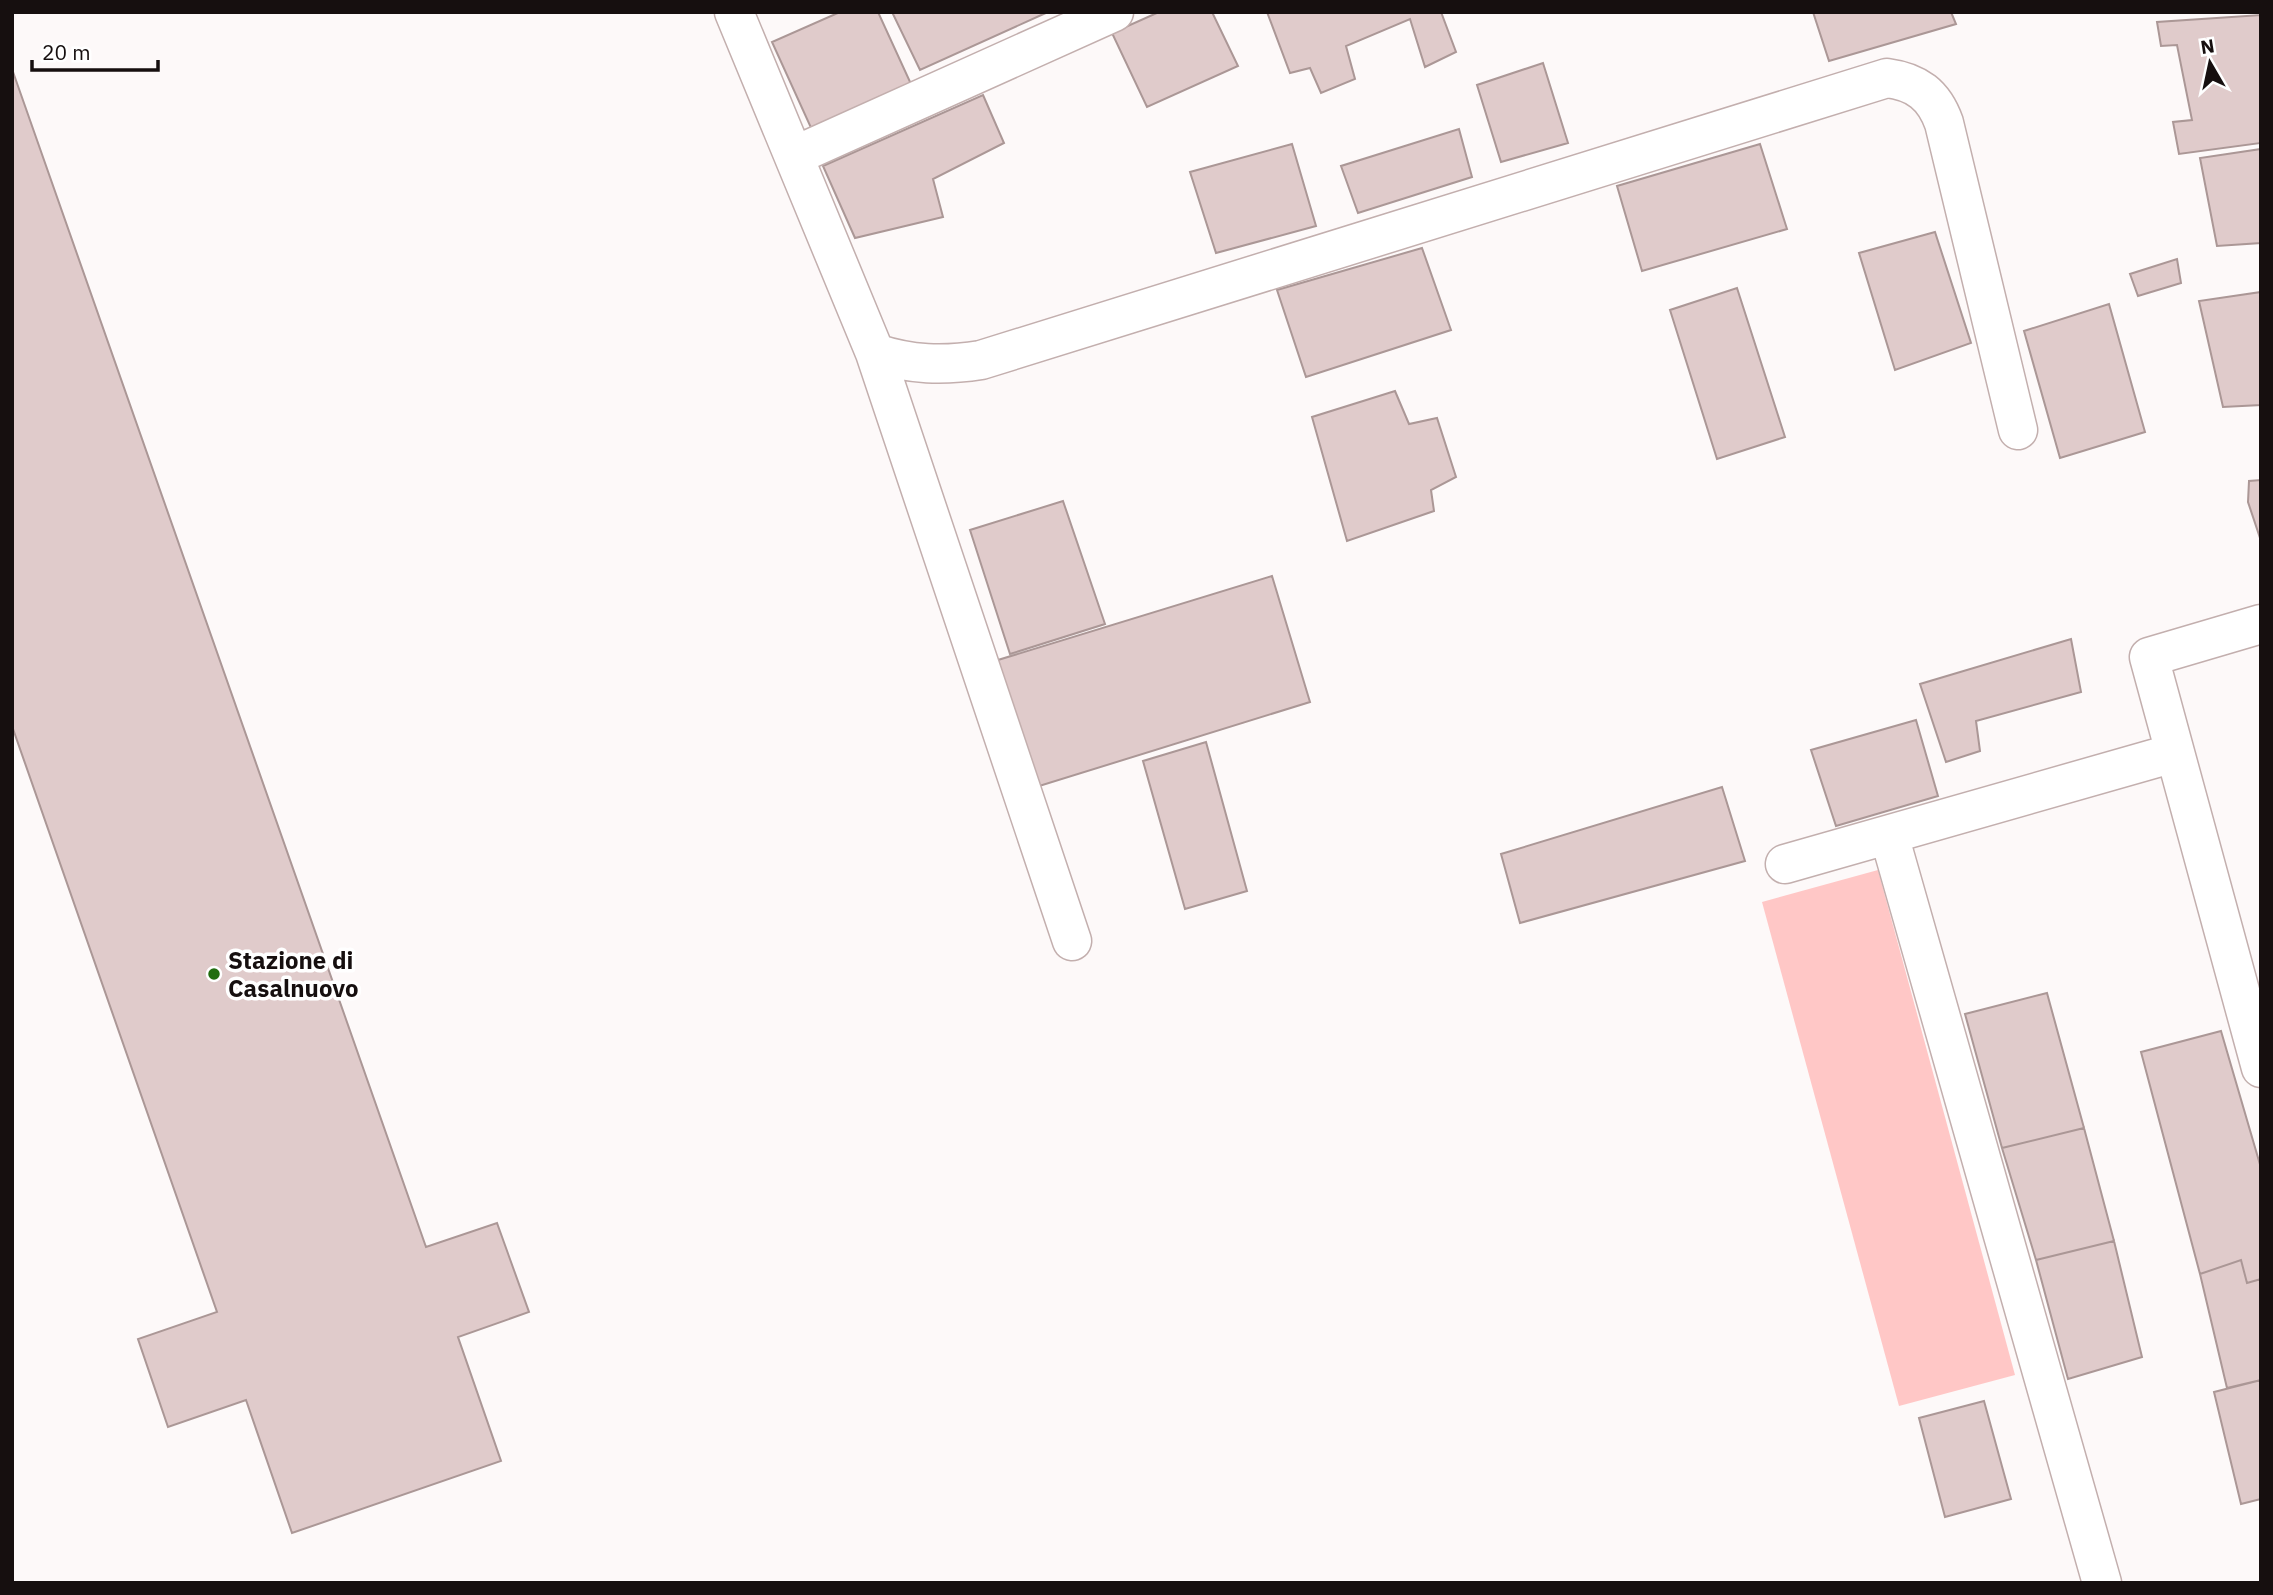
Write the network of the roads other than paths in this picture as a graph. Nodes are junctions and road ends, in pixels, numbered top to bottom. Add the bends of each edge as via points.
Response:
1 (734, 12) edge
2 (1114, 12) edge
3 (794, 156) junction
4 (875, 353) junction
5 (2018, 430) dead end
6 (2261, 624) edge
7 (2174, 753) junction
8 (1889, 835) junction
9 (1785, 864) dead end
10 (1072, 941) dead end
11 (2261, 1068) edge
12 (2102, 1583) edge

1 - 3 street
2 - 3 street
3 - 4 street
4 - 5 street via 925,365 981,360 1887,78 1918,86 1939,108
4 - 10 street
6 - 7 street via 2149,657
7 - 8 street
7 - 11 street
8 - 9 street
8 - 12 street

